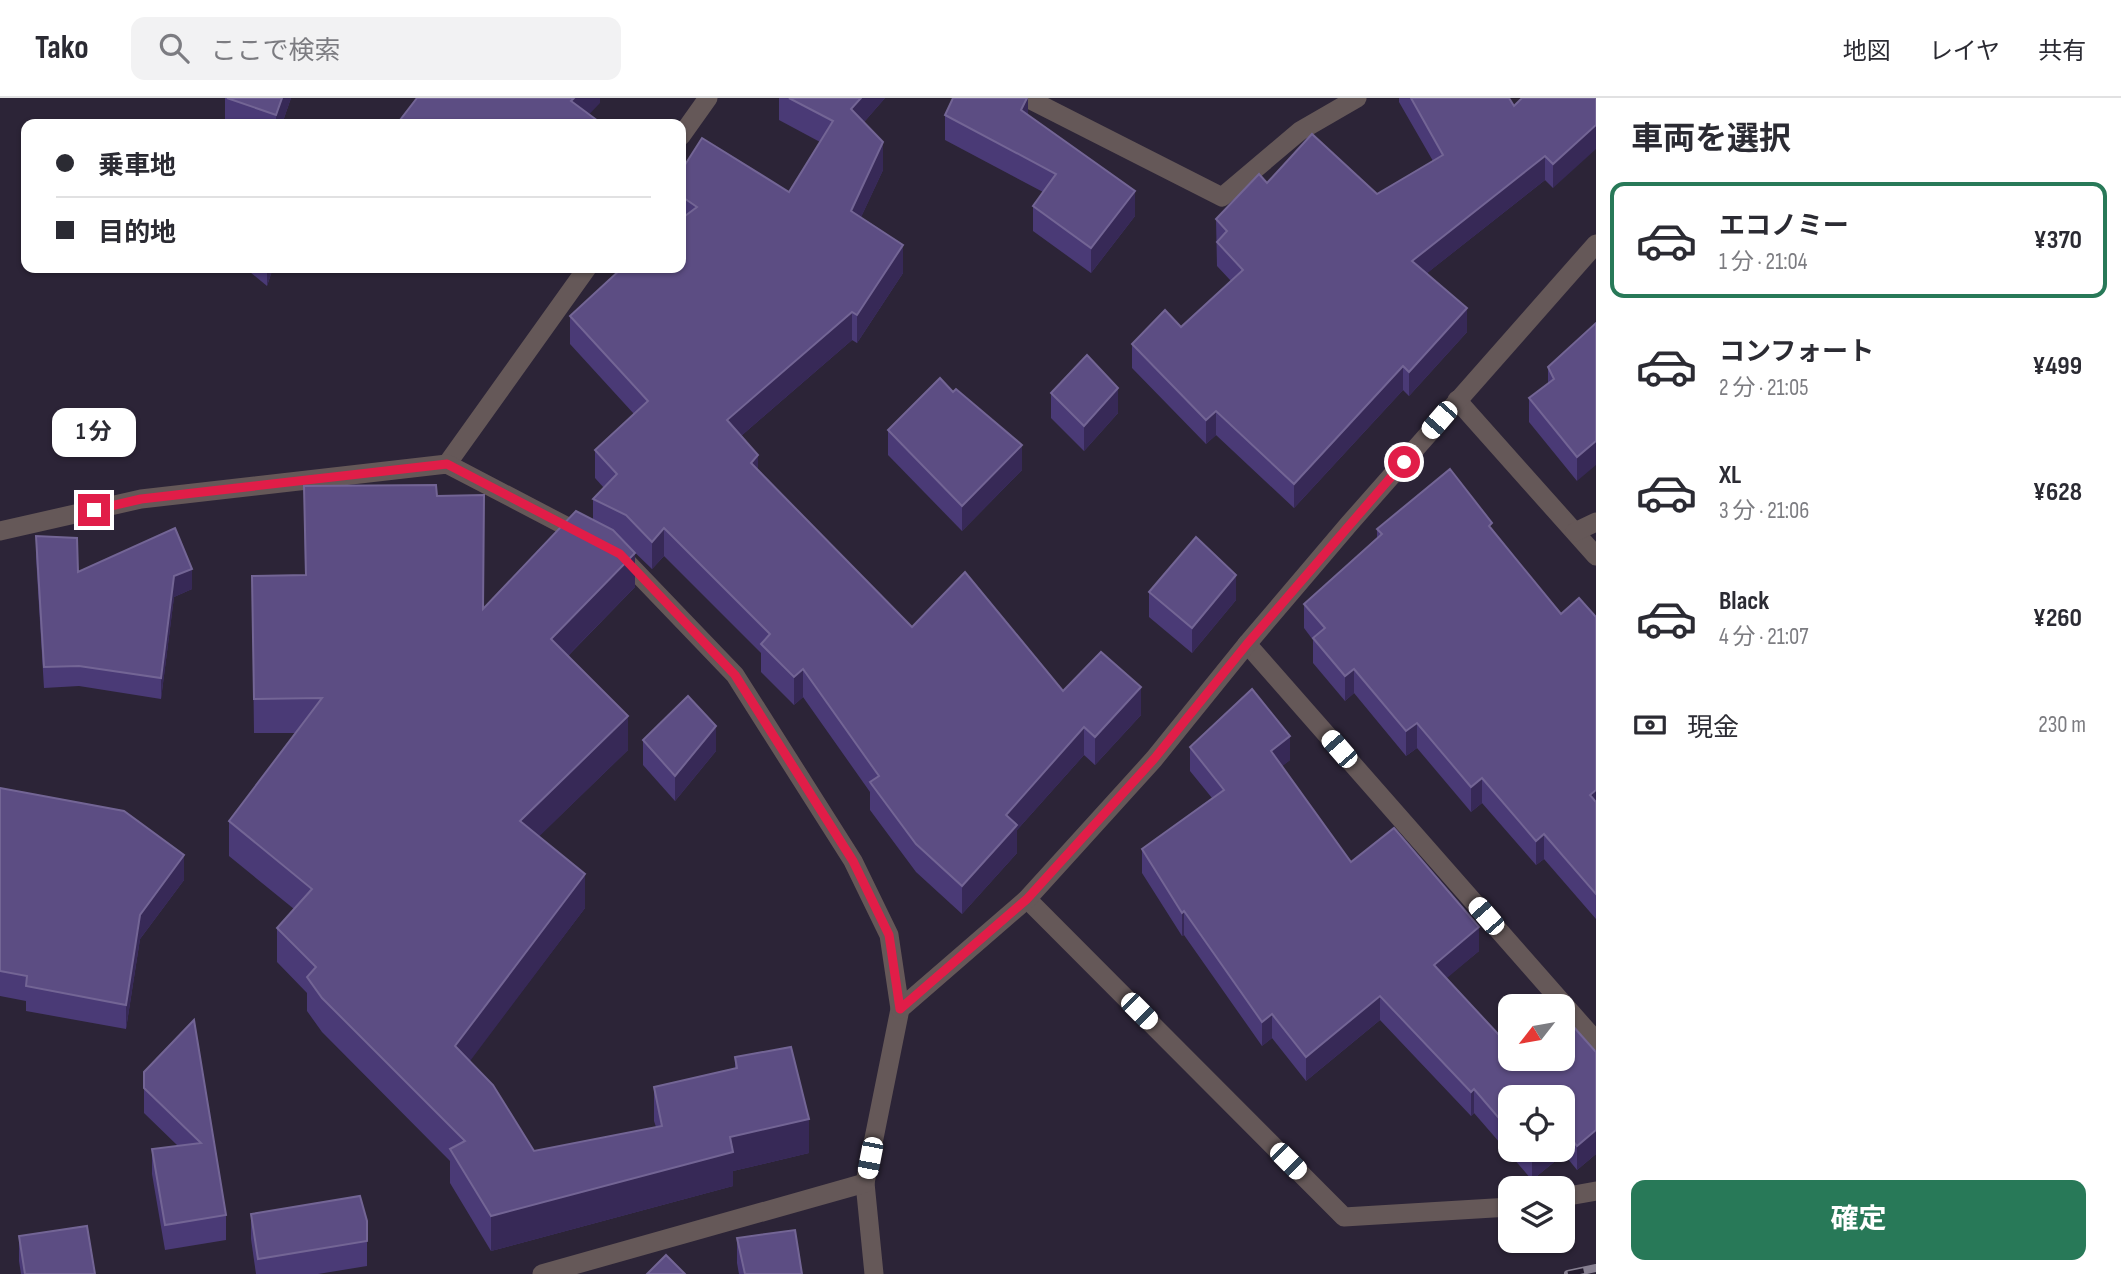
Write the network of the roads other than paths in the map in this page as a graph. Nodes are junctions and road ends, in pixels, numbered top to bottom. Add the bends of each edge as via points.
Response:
1 (708, 98) edge
2 (1027, 98) edge
3 (1357, 98) edge
4 (686, 129) edge
5 (1596, 244) edge
6 (583, 273) edge
7 (1457, 400) junction
8 (447, 464) junction
9 (1596, 522) edge
10 (0, 531) edge
11 (1575, 532) junction
12 (1596, 556) edge
13 (1247, 644) junction
14 (1027, 899) junction
15 (900, 1009) junction
16 (1596, 1041) edge
17 (865, 1183) junction
18 (1596, 1191) edge
19 (1575, 1195) edge
20 (1498, 1208) edge
21 (542, 1274) edge
22 (874, 1274) edge

1 - 4 street
2 - 3 street via 1222,197 1300,131
5 - 7 street
6 - 8 street
7 - 11 street
7 - 13 street
8 - 10 street via 141,499
8 - 15 street via 620,554 735,675 853,861 889,935
9 - 11 street
11 - 12 street
13 - 14 street via 1154,759
13 - 16 street
14 - 15 street
14 - 20 street via 1344,1217
15 - 17 street
17 - 21 street
17 - 22 street
18 - 19 street

